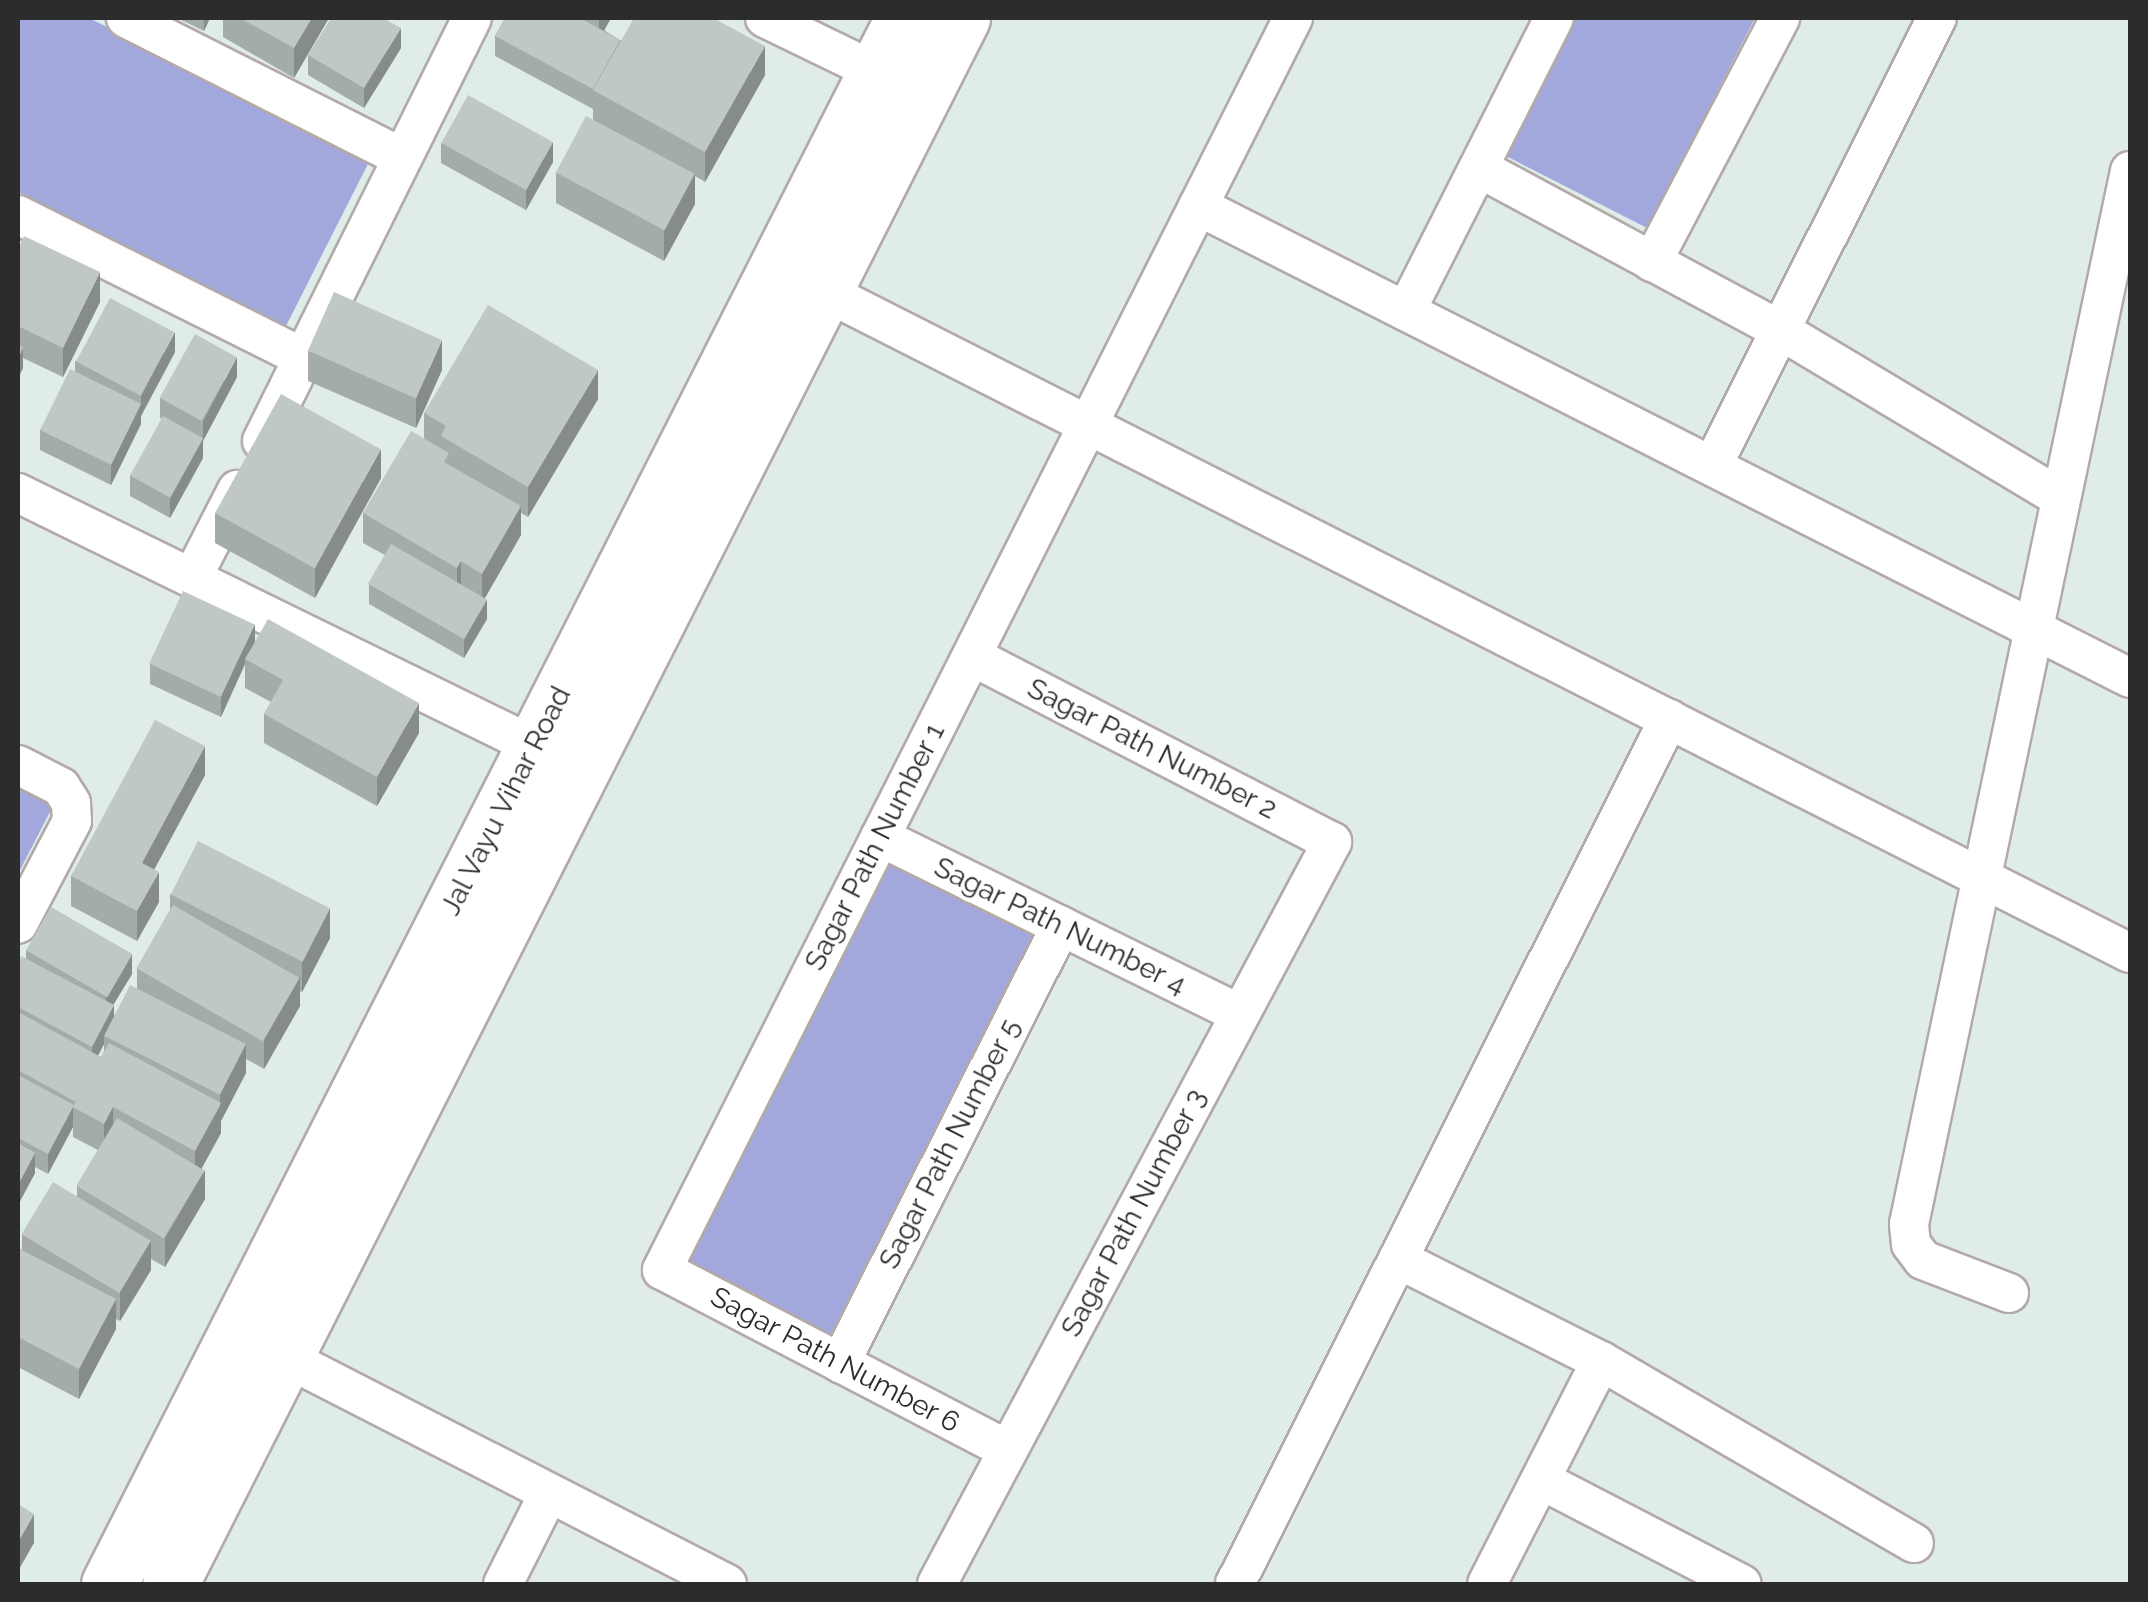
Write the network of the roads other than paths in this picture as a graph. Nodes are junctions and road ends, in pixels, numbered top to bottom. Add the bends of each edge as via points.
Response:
1 (126, 18) edge
2 (472, 18) edge
3 (766, 18) edge
4 (903, 18) edge
5 (962, 18) edge
6 (1293, 18) edge
7 (1554, 18) edge
8 (1780, 18) edge
9 (1936, 18) edge
10 (876, 72) junction
11 (401, 157) junction
12 (1479, 168) junction
13 (2130, 171) edge
14 (1198, 206) junction
15 (18, 215) edge
16 (1652, 262) junction
17 (800, 279) junction
18 (1406, 311) junction
19 (1780, 330) junction
20 (303, 358) junction
21 (1088, 425) junction
22 (1712, 466) junction
23 (18, 493) edge
24 (2061, 498) junction
25 (192, 578) junction
26 (2033, 628) junction
27 (972, 656) junction
28 (2130, 678) edge
29 (1668, 719) junction
30 (534, 746) junction
31 (18, 765) edge
32 (880, 837) junction
33 (1332, 842) joint
34 (1982, 878) junction
35 (18, 924) edge
36 (1061, 926) junction
37 (2130, 953) edge
38 (1240, 1014) junction
39 (1398, 1259) junction
40 (662, 1270) joint
41 (2010, 1293) dead end
42 (259, 1344) junction
43 (1601, 1361) junction
44 (840, 1363) junction
45 (1008, 1450) junction
46 (1541, 1480) junction
47 (549, 1493) junction
48 (1914, 1543) dead end
49 (108, 1584) edge
50 (170, 1584) edge
51 (503, 1584) edge
52 (727, 1584) edge
53 (937, 1584) edge
54 (1235, 1584) edge
55 (1487, 1584) edge
56 (1742, 1584) edge

1 - 11 street
2 - 11 street
3 - 10 street
4 - 10 street, Jal Vayu Vihar Road
5 - 17 street, Jal Vayu Vihar Road
6 - 14 street, Sagar Path Number 1
7 - 12 street
8 - 16 street
9 - 19 street
10 - 17 street, Jal Vayu Vihar Road
11 - 20 street
12 - 16 street
12 - 18 street
13 - 24 street
14 - 18 street
14 - 21 street, Sagar Path Number 1
15 - 20 street
16 - 19 street
17 - 21 street
17 - 30 street, Jal Vayu Vihar Road
17 - 42 street, Jal Vayu Vihar Road
18 - 22 street
19 - 22 street
19 - 24 street
20 - 25 street
21 - 27 street, Sagar Path Number 1
21 - 29 street
22 - 26 street
23 - 25 street
24 - 26 street
25 - 30 street
26 - 28 street
26 - 34 street
27 - 32 street, Sagar Path Number 1
27 - 33 street, Sagar Path Number 2
29 - 34 street
29 - 39 street
30 - 42 street, Jal Vayu Vihar Road
31 - 35 street via 61,787 72,802 72,821
32 - 36 street, Sagar Path Number 4
32 - 40 street, Sagar Path Number 1
33 - 38 street, Sagar Path Number 3
34 - 37 street
34 - 41 street via 1910,1244 1923,1260
36 - 38 street, Sagar Path Number 4
36 - 44 street, Sagar Path Number 5
38 - 45 street, Sagar Path Number 3
39 - 43 street
39 - 54 street
40 - 44 street, Sagar Path Number 6
42 - 47 street
42 - 49 street, Jal Vayu Vihar Road
42 - 50 street, Jal Vayu Vihar Road
43 - 46 street
43 - 48 street
44 - 45 street, Sagar Path Number 6
45 - 53 street, Sagar Path Number 3
46 - 55 street
46 - 56 street
47 - 51 street
47 - 52 street

